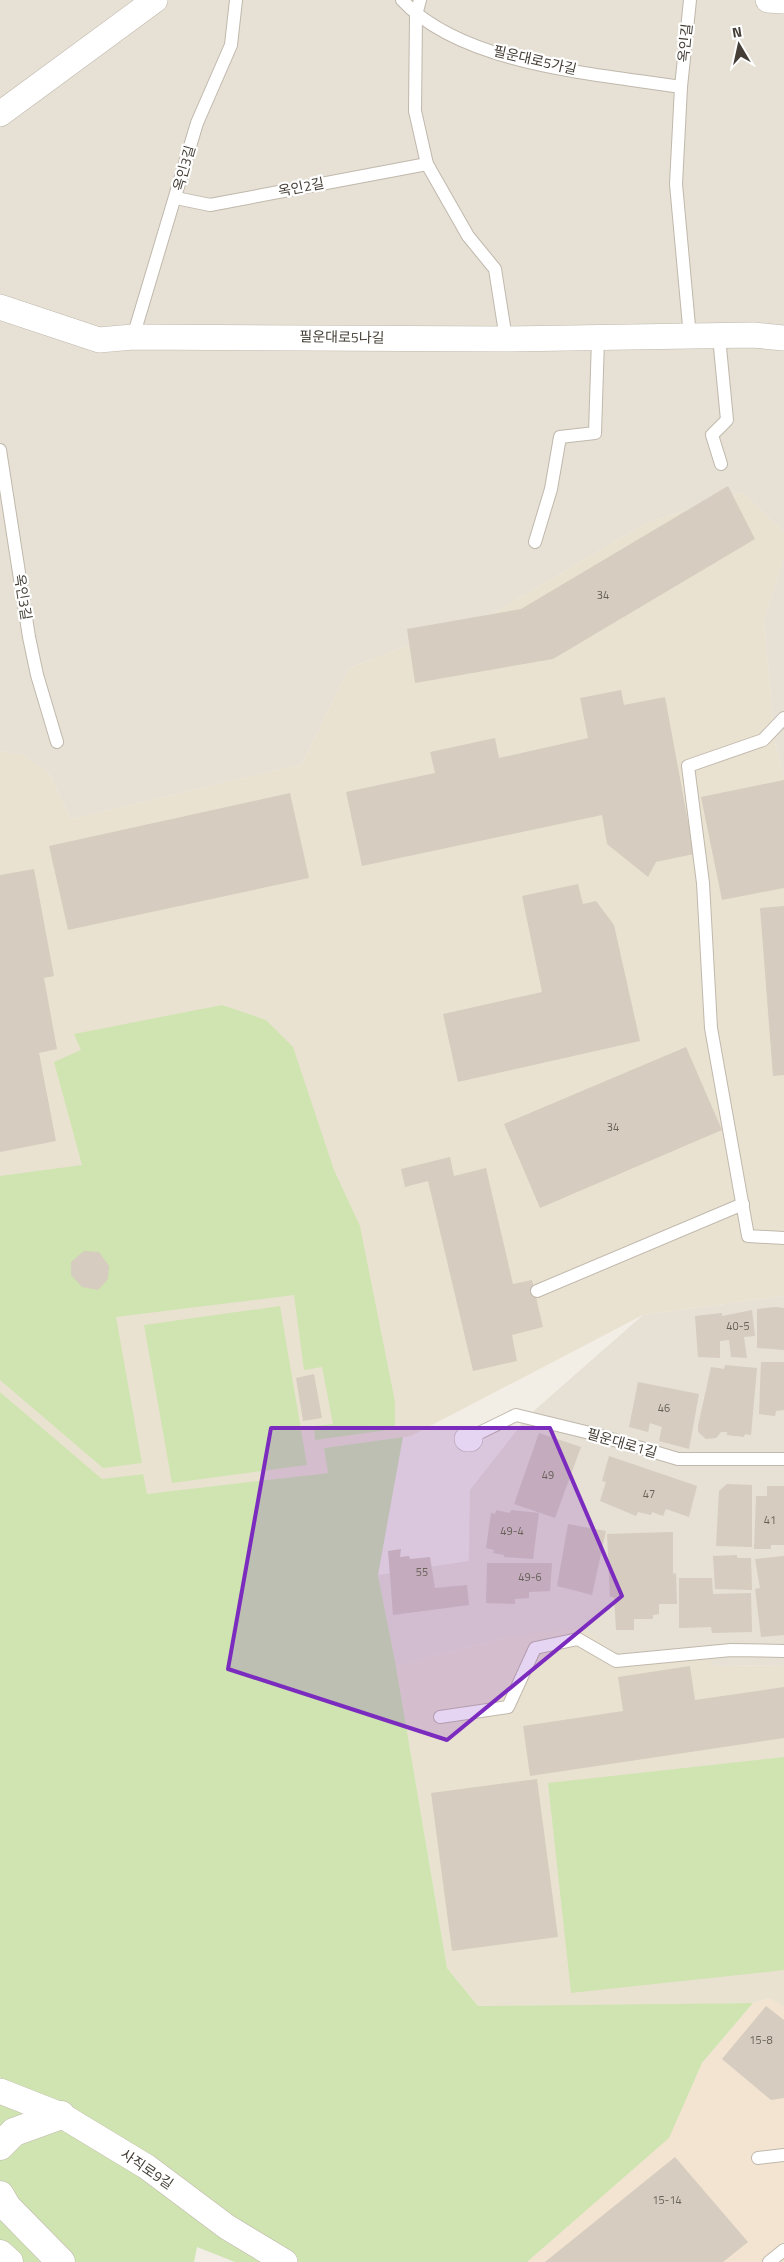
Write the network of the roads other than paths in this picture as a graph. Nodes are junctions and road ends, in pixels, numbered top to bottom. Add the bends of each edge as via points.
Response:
1 (155, 0) edge
2 (236, 0) edge
3 (402, 0) edge
4 (420, 0) edge
5 (690, 0) edge
6 (768, 0) edge
7 (784, 1) edge
8 (416, 15) junction
9 (681, 87) junction
10 (0, 114) edge
11 (427, 164) junction
12 (176, 198) junction
13 (0, 307) edge
14 (719, 336) junction
15 (133, 337) junction
16 (690, 337) junction
17 (784, 338) edge
18 (506, 339) junction
19 (598, 339) junction
20 (0, 450) edge
21 (722, 464) dead end
22 (535, 542) dead end
23 (784, 718) edge
24 (57, 742) dead end
25 (742, 1204) junction
26 (784, 1238) edge
27 (536, 1291) dead end
28 (469, 1439) dead end
29 (784, 1459) edge
30 (784, 1652) edge
31 (440, 1716) dead end
32 (0, 2091) edge
33 (62, 2115) junction
34 (0, 2146) edge
35 (784, 2155) edge
36 (758, 2158) dead end
37 (0, 2195) edge
38 (784, 2250) edge
39 (0, 2254) edge
40 (9, 2262) edge
41 (61, 2262) edge
42 (285, 2262) edge
43 (769, 2262) edge

1 - 10 street
2 - 12 lane, 옥인3길 via 231,45 197,123
3 - 8 lane, 필운대로5가길
4 - 8 lane
5 - 9 lane, 옥인길
6 - 7 street
8 - 9 lane, 필운대로5가길 via 466,43 543,65
8 - 11 lane via 415,111
9 - 16 lane via 676,184
11 - 12 lane, 옥인2길 via 210,205
11 - 18 lane via 468,236 495,269
12 - 15 lane, 옥인3길
13 - 15 street, 필운대로5나길 via 99,340
14 - 16 street, 필운대로5나길
14 - 17 street, 필운대로5나길
14 - 21 lane via 727,420 712,435
15 - 18 street, 필운대로5나길
16 - 19 street, 필운대로5나길
18 - 19 street, 필운대로5나길
19 - 22 lane via 595,433 560,437 551,489
20 - 24 lane, 옥인3길 via 29,637
23 - 25 lane via 763,740 688,766 703,882 711,1028
25 - 26 lane via 748,1236
25 - 27 lane
28 - 29 lane, 필운대로1길 via 516,1414 678,1459
30 - 31 lane via 731,1650 616,1660 578,1639 535,1648 508,1707
32 - 33 street, 사직로9길
33 - 34 street via 14,2132
33 - 42 street, 사직로9길 via 147,2167 227,2227
35 - 36 lane
37 - 41 street via 7,2207
38 - 43 lane
39 - 40 street

